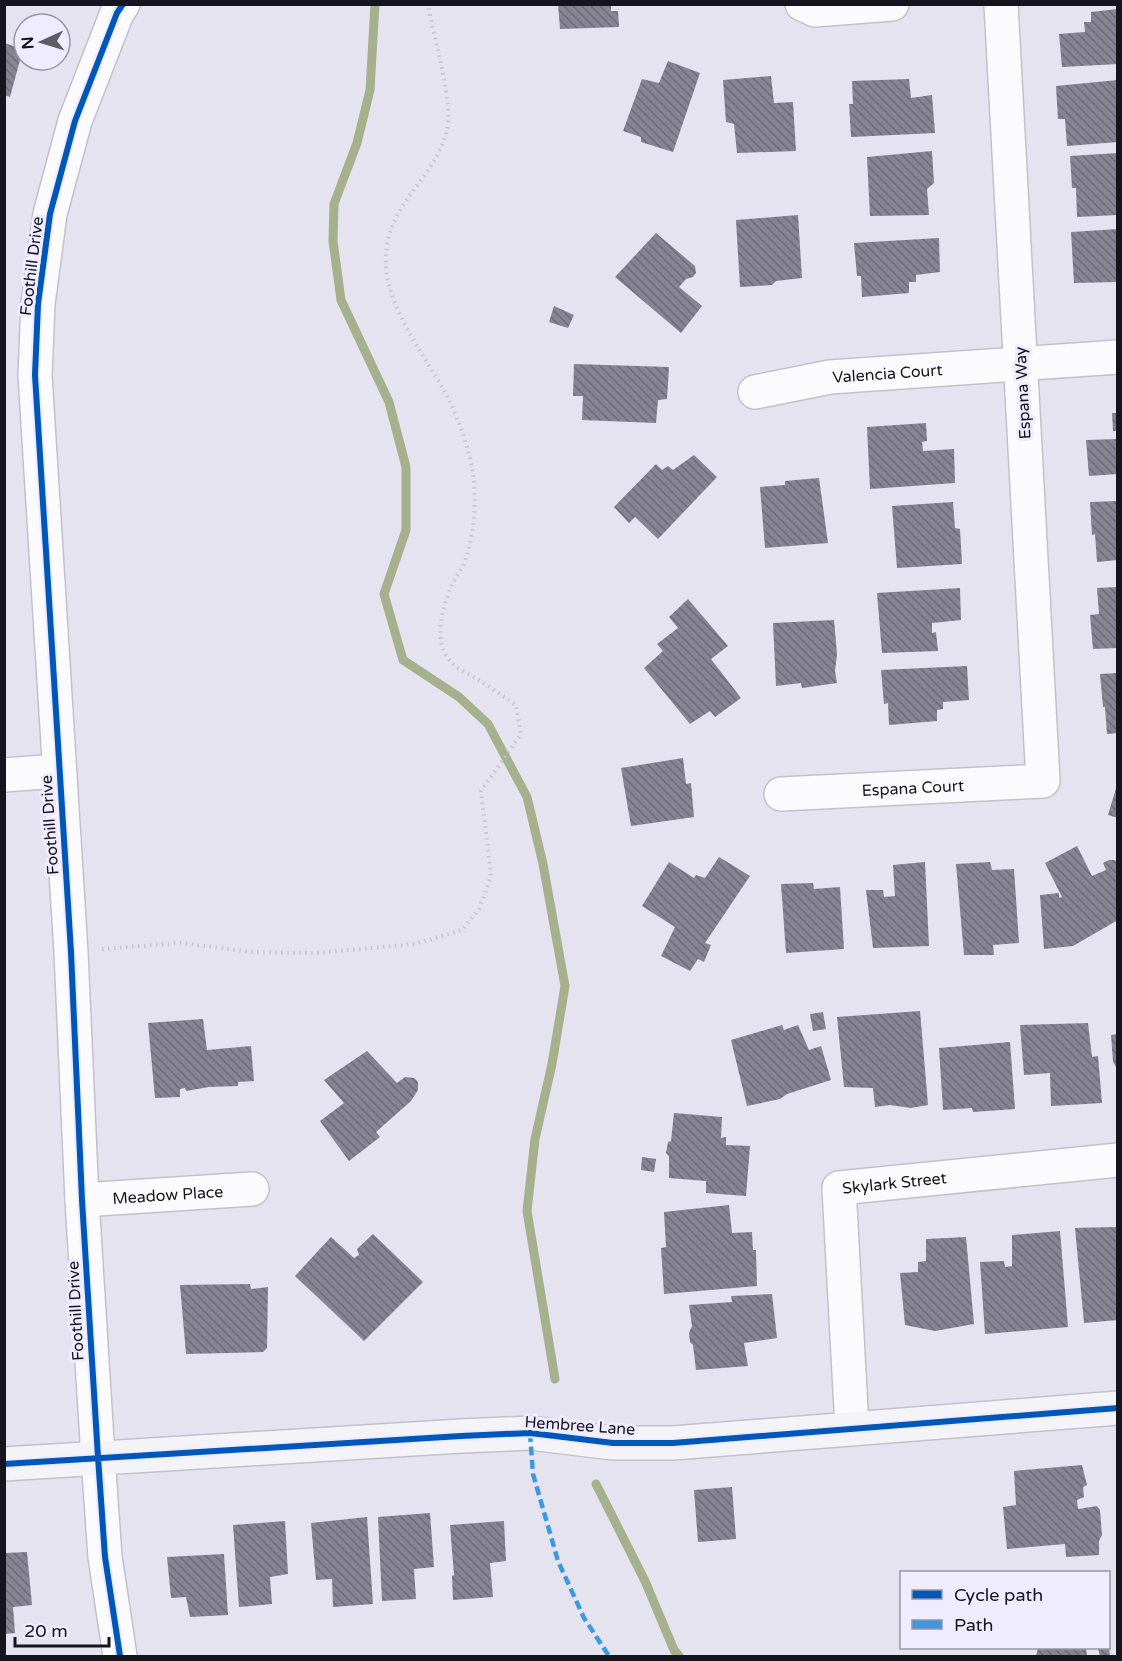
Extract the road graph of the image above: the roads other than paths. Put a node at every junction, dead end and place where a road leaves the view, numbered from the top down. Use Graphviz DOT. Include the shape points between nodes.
graph roads {
  1 [pos="802,4"];
  2 [pos="892,4"];
  3 [pos="1001,4"];
  4 [pos="113,7"];
  5 [pos="1118,357"];
  6 [pos="1021,363"];
  7 [pos="755,392"];
  8 [pos="58,771"];
  9 [pos="4,775"];
  10 [pos="1043,782"];
  11 [pos="781,794"];
  12 [pos="1118,1161"];
  13 [pos="252,1189"];
  14 [pos="82,1200"];
  15 [pos="1118,1408"];
  16 [pos="852,1428"];
  17 [pos="98,1457"];
  18 [pos="4,1464"];
  19 [pos="120,1656"];
  1 -- 2 [label="street" via="815,10"];
  3 -- 6 [label="street, Espana Way"];
  4 -- 8 [label="street, Foothill Drive" via="50,214 39,304 35,375"];
  5 -- 6 [label="street, Valencia Court"];
  6 -- 7 [label="street, Valencia Court" via="830,377"];
  6 -- 10 [label="street, Espana Way"];
  8 -- 9 [label="street"];
  8 -- 14 [label="street, Foothill Drive"];
  10 -- 11 [label="street, Espana Court"];
  12 -- 16 [label="street, Skylark Street" via="839,1188"];
  13 -- 14 [label="street, Meadow Place"];
  14 -- 17 [label="street, Foothill Drive"];
  15 -- 16 [label="street, Hembree Lane"];
  16 -- 17 [label="street, Hembree Lane" via="674,1443 614,1443 530,1433"];
  17 -- 18 [label="street, Hembree Lane"];
  17 -- 19 [label="street, Foothill Drive" via="105,1557"];
}
